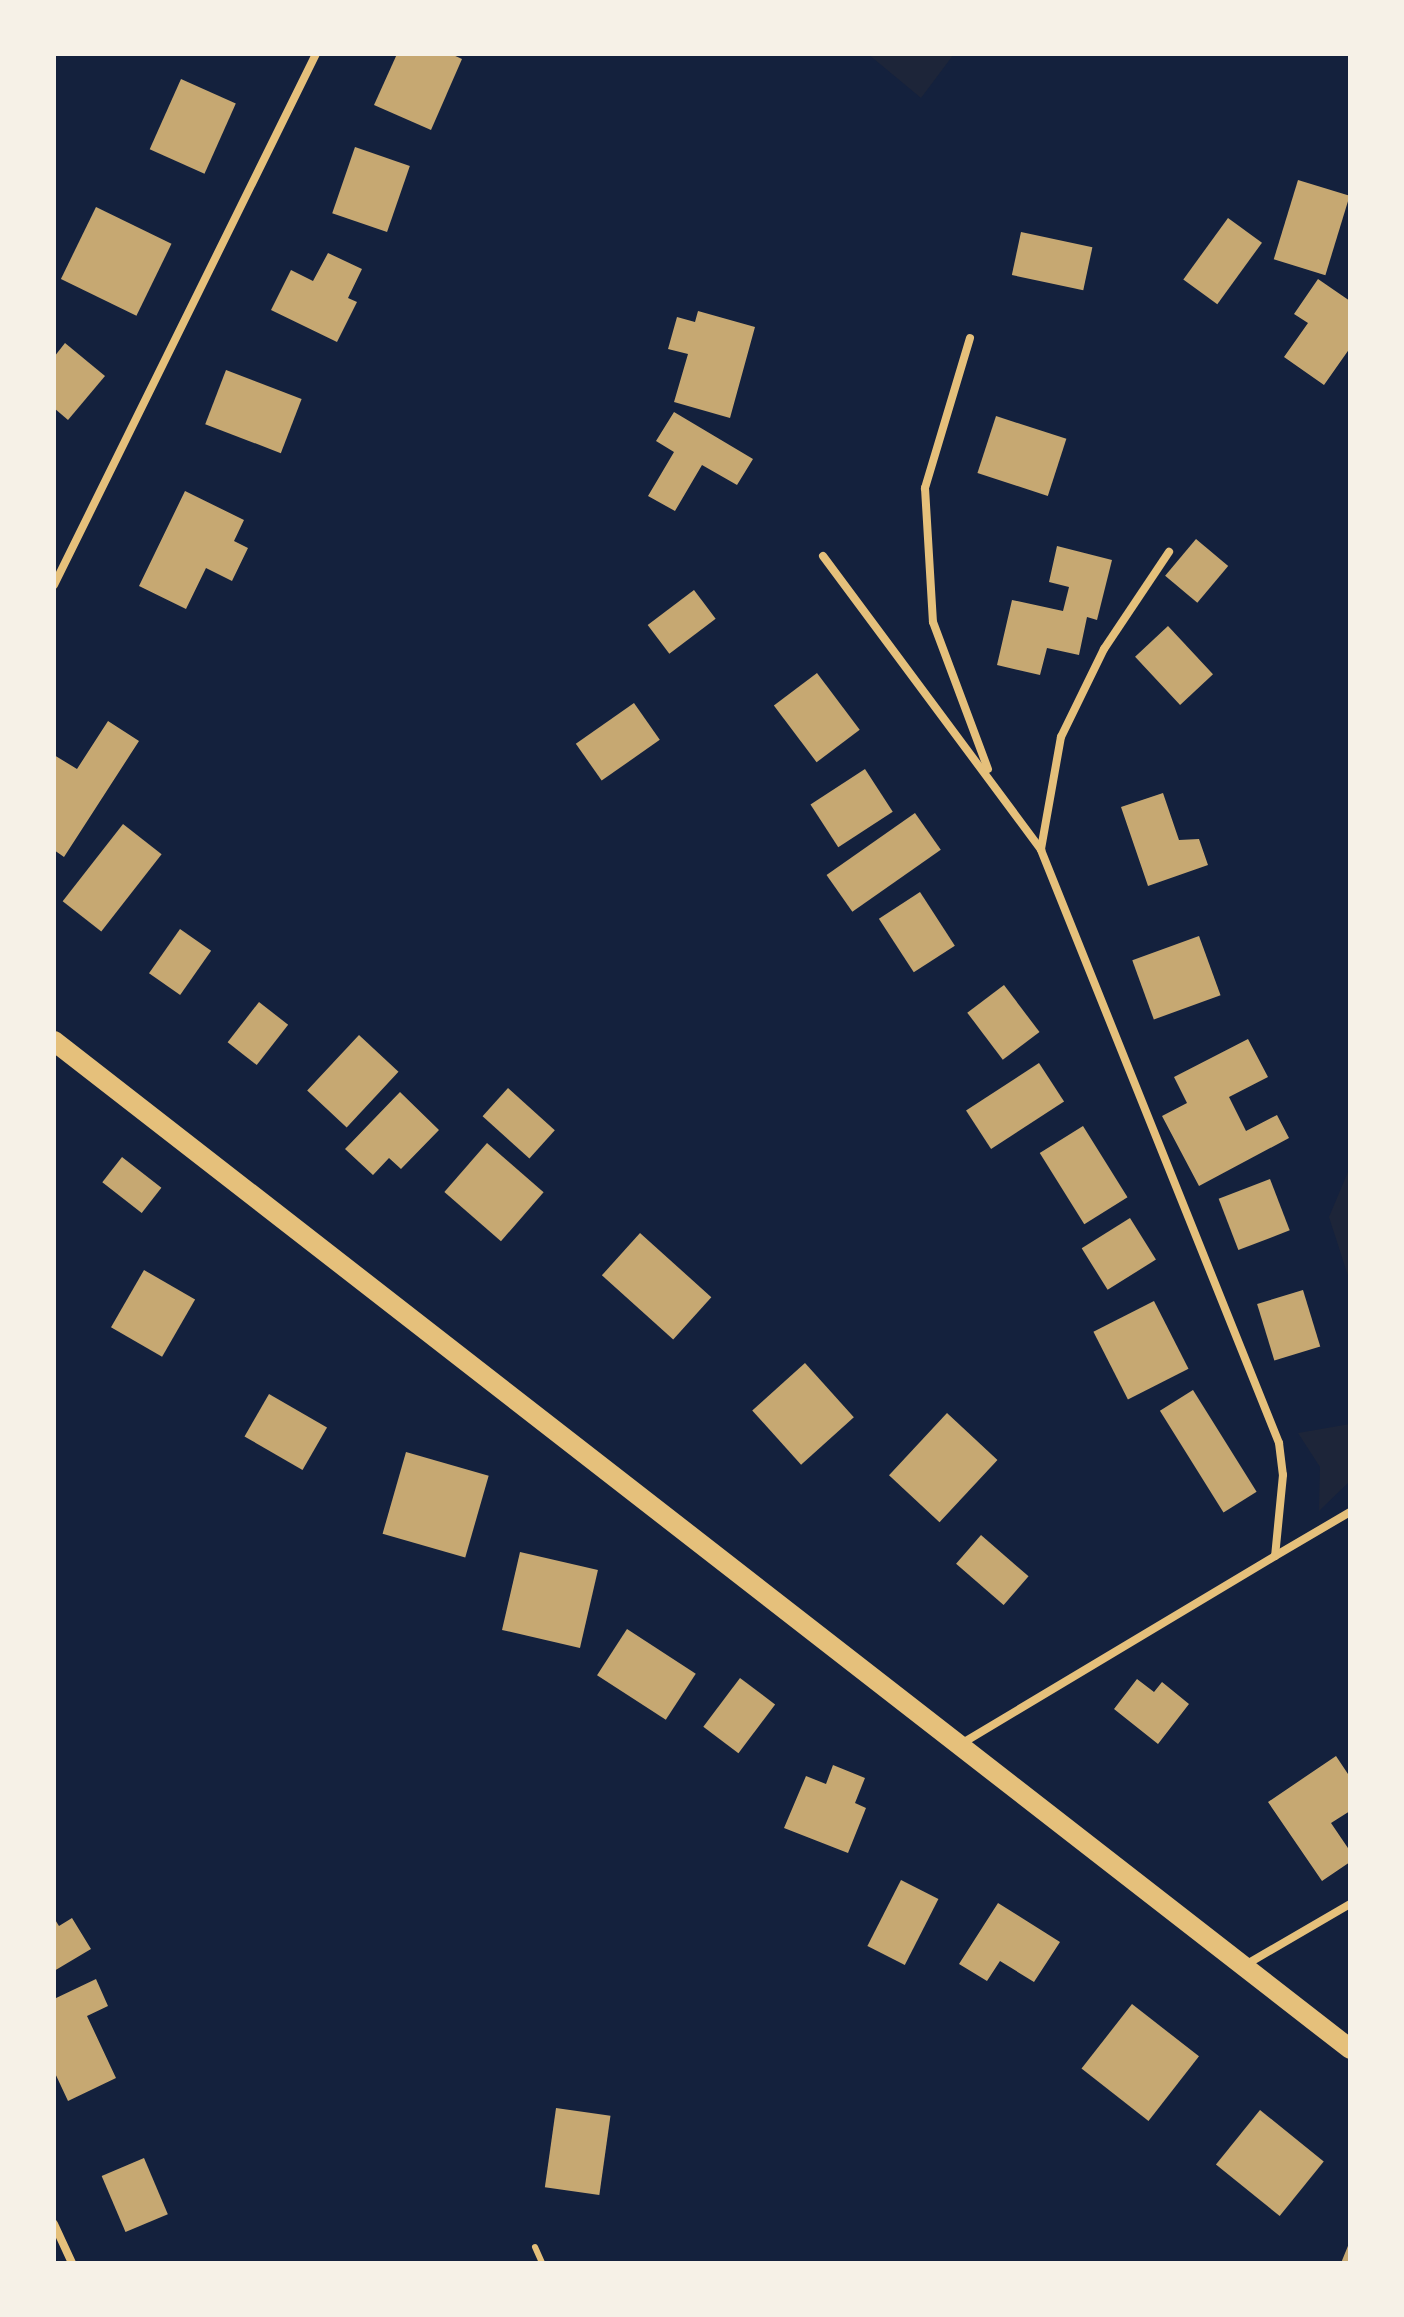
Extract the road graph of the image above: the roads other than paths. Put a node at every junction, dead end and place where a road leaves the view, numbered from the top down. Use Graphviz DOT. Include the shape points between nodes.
graph roads {
  1 [pos="316,54"];
  2 [pos="970,338"];
  3 [pos="1169,552"];
  4 [pos="823,556"];
  5 [pos="54,585"];
  6 [pos="992,777"];
  7 [pos="1041,850"];
  8 [pos="54,1041"];
  9 [pos="1350,1512"];
  10 [pos="1275,1556"];
  11 [pos="961,1744"];
  12 [pos="1350,1904"];
  13 [pos="1247,1964"];
  14 [pos="1350,2049"];
  15 [pos="54,2224"];
  16 [pos="535,2247"];
  17 [pos="72,2263"];
  18 [pos="542,2263"];
  1 -- 5 [label="street"];
  2 -- 6 [label="street" via="925,488 933,622"];
  3 -- 7 [label="street" via="1104,649 1061,737"];
  4 -- 6 [label="street"];
  6 -- 7 [label="street"];
  7 -- 10 [label="street" via="1279,1443 1283,1475"];
  8 -- 11 [label="main road"];
  9 -- 10 [label="street"];
  10 -- 11 [label="street"];
  11 -- 13 [label="main road"];
  12 -- 13 [label="street"];
  13 -- 14 [label="main road"];
  15 -- 17 [label="street"];
  16 -- 18 [label="lane"];
}
